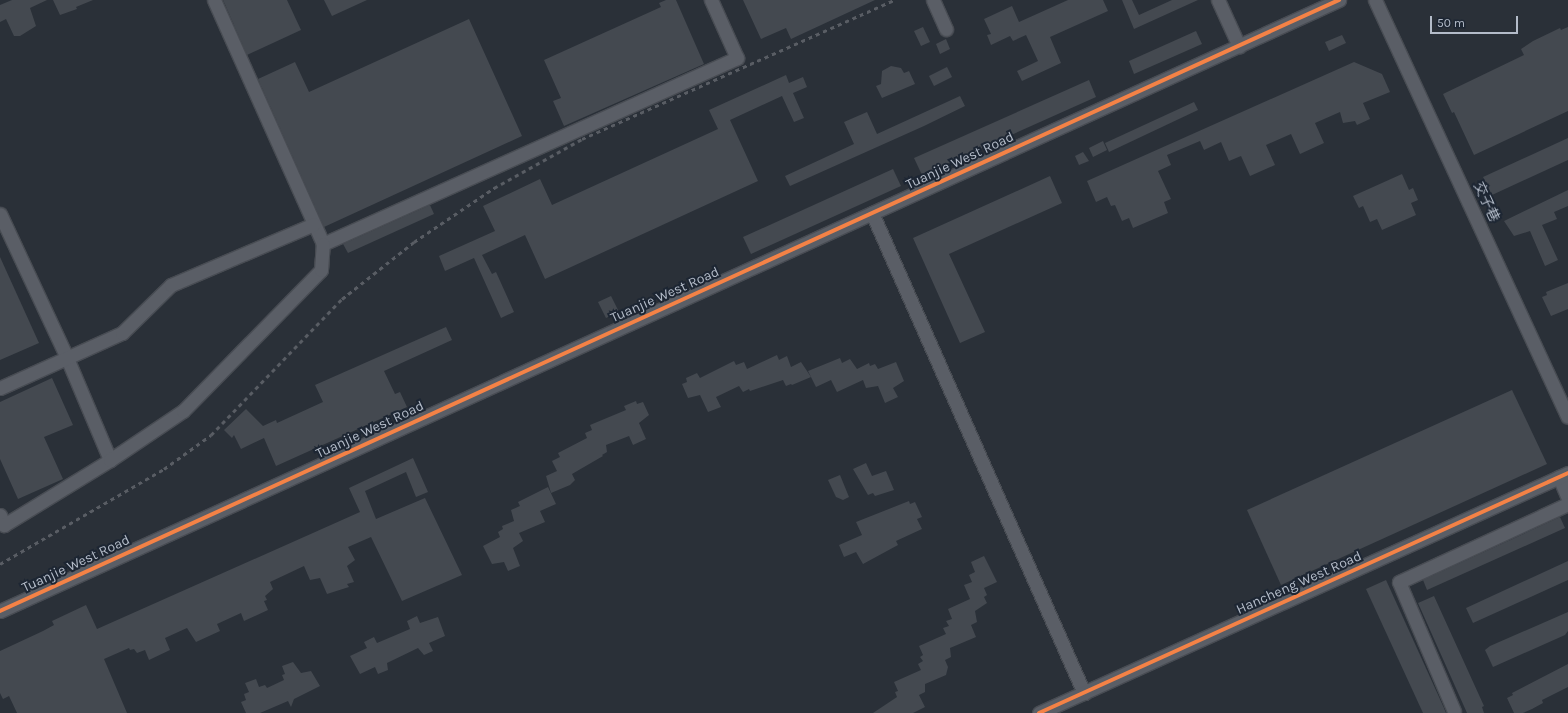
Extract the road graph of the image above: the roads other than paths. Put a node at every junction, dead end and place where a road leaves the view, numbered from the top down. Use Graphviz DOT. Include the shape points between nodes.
graph roads {
  1 [pos="214,0"];
  2 [pos="711,0"];
  3 [pos="933,0"];
  4 [pos="1218,0"];
  5 [pos="1340,0"];
  6 [pos="1375,0"];
  7 [pos="946,30"];
  8 [pos="1239,46"];
  9 [pos="872,213"];
  10 [pos="0,214"];
  11 [pos="314,224"];
  12 [pos="323,244"];
  13 [pos="67,358"];
  14 [pos="0,388"];
  15 [pos="1568,417"];
  16 [pos="110,460"];
  17 [pos="1563,475"];
  18 [pos="1568,498"];
  19 [pos="1568,504"];
  20 [pos="1,522"];
  21 [pos="0,611"];
  22 [pos="1084,693"];
  23 [pos="1454,710"];
  24 [pos="1039,713"];
  1 -- 11 [label="street"];
  2 -- 12 [label="street" via="737,58"];
  3 -- 7 [label="street"];
  4 -- 8 [label="street"];
  5 -- 8 [label="street, Tuanjie West Road"];
  6 -- 15 [label="street, 交子巷"];
  8 -- 9 [label="street, Tuanjie West Road"];
  9 -- 21 [label="street, Tuanjie West Road"];
  9 -- 22 [label="street"];
  10 -- 13 [label="street"];
  11 -- 12 [label="street"];
  11 -- 13 [label="street" via="171,285 122,333"];
  12 -- 16 [label="street" via="321,270 183,411"];
  13 -- 14 [label="street"];
  13 -- 16 [label="street"];
  16 -- 20 [label="street"];
  17 -- 18 [label="street"];
  17 -- 22 [label="street, Hancheng West Road"];
  19 -- 23 [label="street" via="1399,582"];
  22 -- 24 [label="street, Hancheng West Road"];
}
